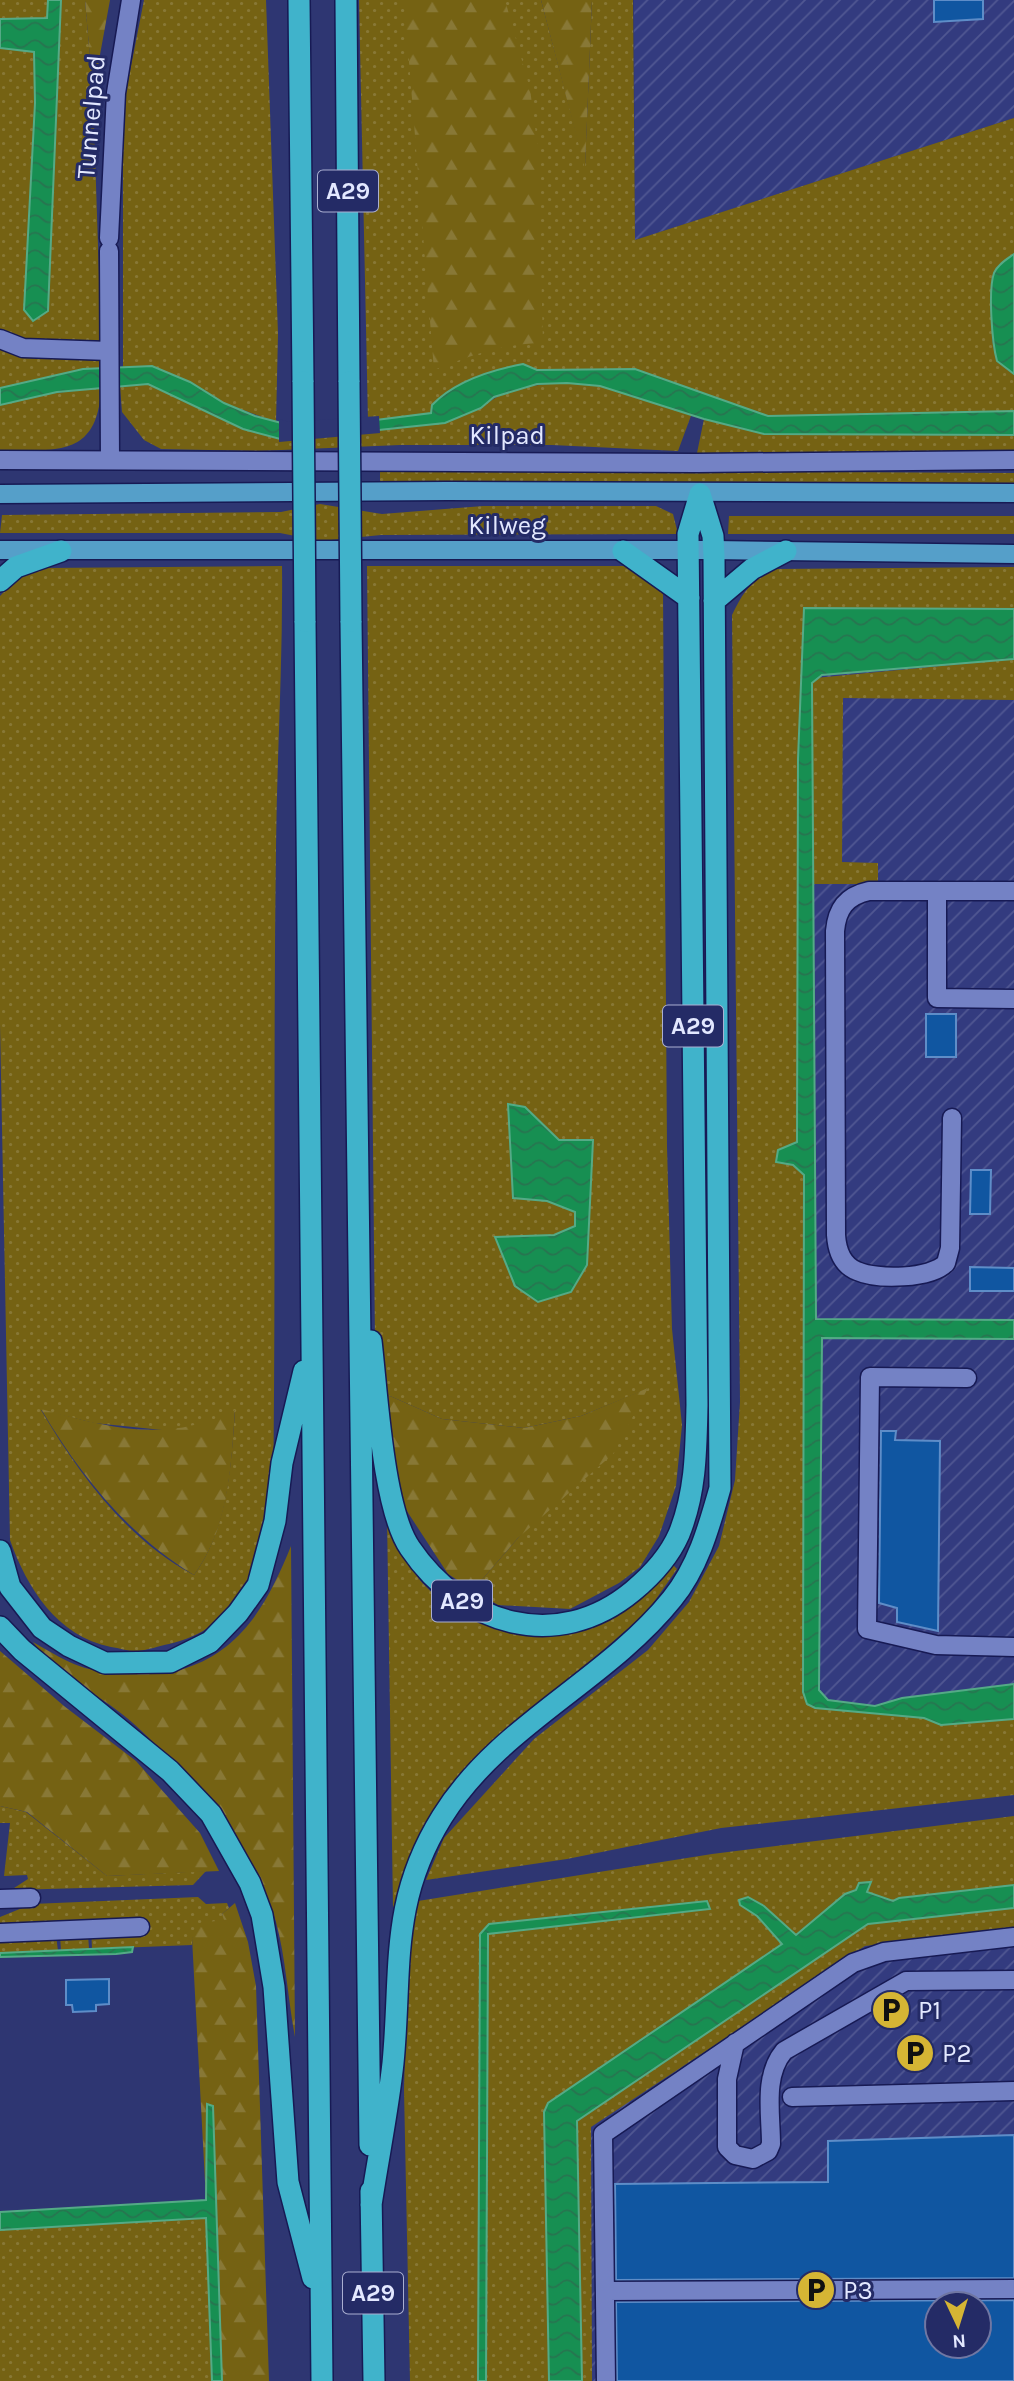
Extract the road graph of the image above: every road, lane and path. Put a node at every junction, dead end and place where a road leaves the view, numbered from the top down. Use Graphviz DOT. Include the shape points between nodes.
graph roads {
  1 [pos="131,0"];
  2 [pos="299,0"];
  3 [pos="346,0"];
  4 [pos="2,341"];
  5 [pos="110,357"];
  6 [pos="0,460"];
  7 [pos="110,460"];
  8 [pos="1014,460"];
  9 [pos="0,494"];
  10 [pos="700,494"];
  11 [pos="1014,494"];
  12 [pos="0,550"];
  13 [pos="714,550"];
  14 [pos="61,551"];
  15 [pos="623,551"];
  16 [pos="688,551"];
  17 [pos="786,551"];
  18 [pos="1014,554"];
  19 [pos="0,580"];
  20 [pos="689,598"];
  21 [pos="714,601"];
  22 [pos="937,891"];
  23 [pos="1014,891"];
  24 [pos="1014,999"];
  25 [pos="952,1118"];
  26 [pos="358,1239"];
  27 [pos="312,1338"];
  28 [pos="967,1378"];
  29 [pos="0,1551"];
  30 [pos="0,1627"];
  31 [pos="1014,1647"];
  32 [pos="31,1898"];
  33 [pos="0,1899"];
  34 [pos="140,1927"];
  35 [pos="0,1933"];
  36 [pos="1014,1937"];
  37 [pos="1014,1980"];
  38 [pos="735,2043"];
  39 [pos="1014,2091"];
  40 [pos="792,2096"];
  41 [pos="371,2205"];
  42 [pos="1014,2289"];
  43 [pos="605,2291"];
  44 [pos="321,2310"];
  45 [pos="322,2381"];
  46 [pos="374,2381"];
  47 [pos="606,2381"];
  1 -- 5 [label="street, Tunnelpad" via="116,93 109,244"];
  2 -- 27 [label="highway, A29, bridge"];
  3 -- 26 [label="highway, A29, bridge"];
  4 -- 5 [label="street" via="23,348"];
  5 -- 7 [label="street, Tunnelpad"];
  6 -- 7 [label="street, Kilpad"];
  7 -- 8 [label="street, Kilpad"];
  9 -- 10 [label="main road, Kilweg"];
  10 -- 11 [label="main road, Kilweg"];
  10 -- 13 [label="highway, A29"];
  10 -- 16 [label="highway, A29" via="688,534"];
  12 -- 14 [label="main road, Kilweg"];
  13 -- 16 [label="main road, Kilweg"];
  13 -- 17 [label="main road, Kilweg"];
  13 -- 21 [label="highway, A29"];
  14 -- 15 [label="main road, Kilweg"];
  14 -- 19 [label="highway" via="16,566"];
  15 -- 16 [label="main road, Kilweg"];
  15 -- 20 [label="highway"];
  16 -- 20 [label="highway, A29"];
  17 -- 18 [label="main road, Kilweg"];
  17 -- 21 [label="highway" via="752,569"];
  20 -- 26 [label="highway, A29" via="695,1482 678,1536 666,1556 653,1575 612,1608 565,1624 518,1625 483,1613 441,1588 408,1546 390,1489"];
  21 -- 41 [label="highway, A29" via="720,1488 702,1547 674,1598 633,1642 510,1739 470,1778 442,1817 417,1865 401,1924 393,2062"];
  22 -- 23 [label="street"];
  22 -- 24 [label="street" via="937,998"];
  22 -- 25 [label="street" via="858,893 843,905 836,922 836,1236 843,1259 856,1271 918,1275 946,1263"];
  26 -- 41 [label="highway, A29"];
  27 -- 29 [label="highway, A29" via="258,1585 239,1613 210,1642 170,1662 106,1663 42,1628 10,1587"];
  27 -- 44 [label="highway, A29"];
  28 -- 31 [label="street" via="870,1377 867,1629 936,1645"];
  30 -- 44 [label="highway, A29" via="170,1771 211,1814 237,1859 262,1916 274,1987 288,2182"];
  32 -- 33 [label="street"];
  34 -- 35 [label="street"];
  36 -- 38 [label="street" via="869,1956"];
  37 -- 38 [label="street" via="906,1981 784,2051 771,2080 771,2144 753,2159 735,2155 727,2147 727,2079"];
  38 -- 43 [label="street" via="603,2134"];
  39 -- 40 [label="street"];
  41 -- 46 [label="highway, A29"];
  42 -- 43 [label="street"];
  43 -- 47 [label="street"];
  44 -- 45 [label="highway, A29"];
}
